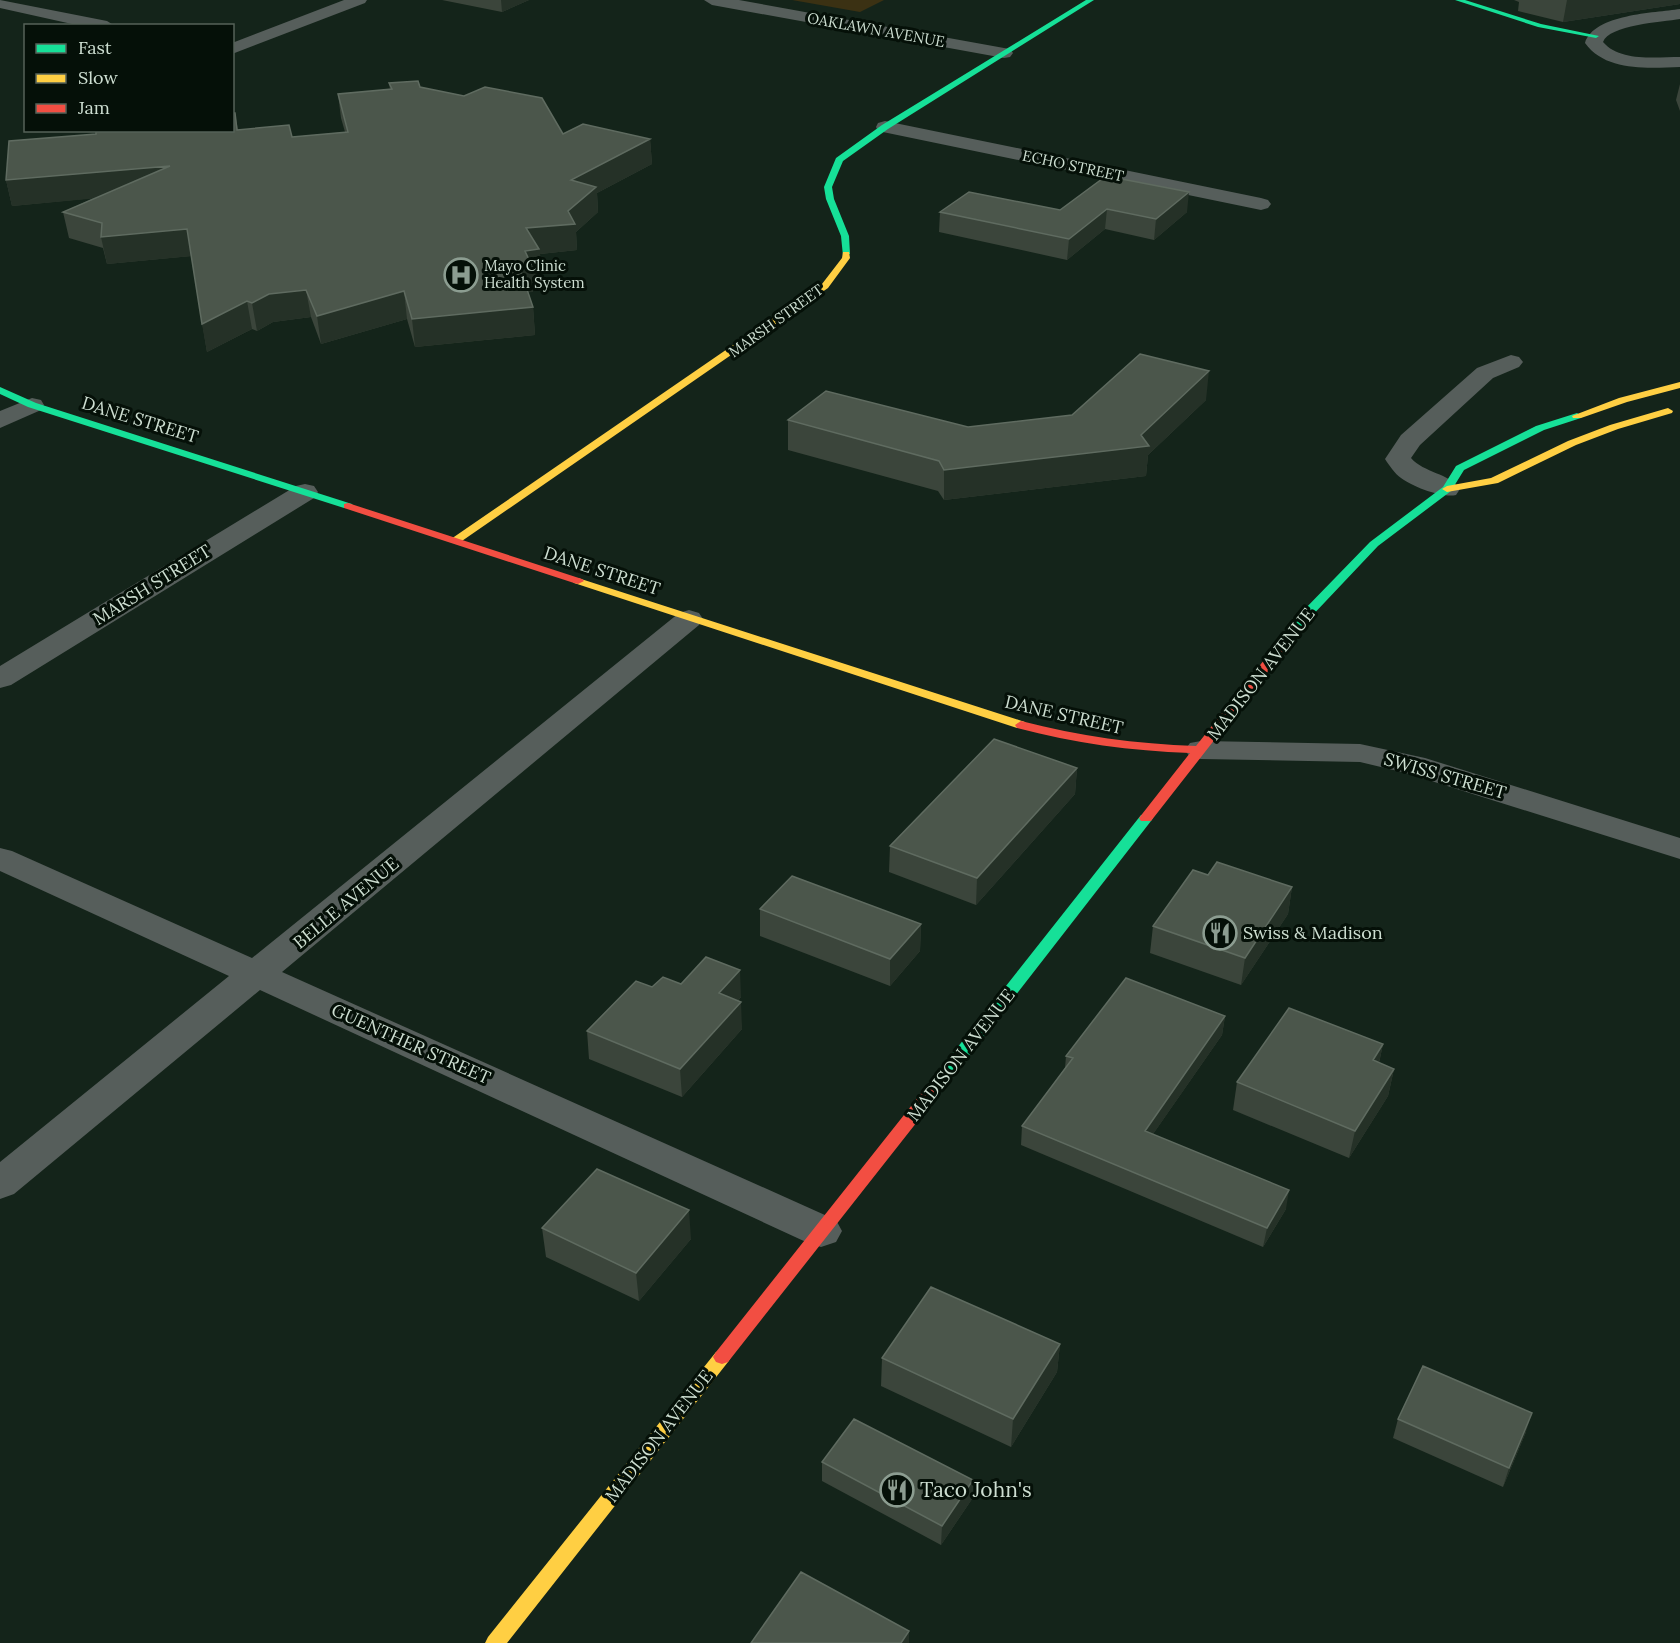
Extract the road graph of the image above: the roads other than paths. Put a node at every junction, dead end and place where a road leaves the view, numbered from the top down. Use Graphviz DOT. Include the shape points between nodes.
graph roads {
  1 [pos="359,0"];
  2 [pos="712,0"];
  3 [pos="1091,0"];
  4 [pos="1458,0"];
  5 [pos="0,3"];
  6 [pos="1680,14"];
  7 [pos="98,24"];
  8 [pos="1596,36"];
  9 [pos="1628,39"];
  10 [pos="234,48"];
  11 [pos="1004,53"];
  12 [pos="1680,62"];
  13 [pos="885,127"];
  14 [pos="1261,204"];
  15 [pos="1511,363"];
  16 [pos="1680,385"];
  17 [pos="0,390"];
  18 [pos="32,405"];
  19 [pos="1680,407"];
  20 [pos="0,421"];
  21 [pos="1447,489"];
  22 [pos="304,492"];
  23 [pos="455,541"];
  24 [pos="689,619"];
  25 [pos="0,679"];
  26 [pos="1201,750"];
  27 [pos="1680,849"];
  28 [pos="0,858"];
  29 [pos="258,975"];
  30 [pos="0,1184"];
  31 [pos="821,1231"];
  32 [pos="495,1643"];
  1 -- 10 [label="street"];
  2 -- 11 [label="street, OAKLAWN AVENUE"];
  3 -- 11 [label="street, MARSH STREET"];
  4 -- 8 [label="street" via="1540,26"];
  5 -- 7 [label="street"];
  6 -- 8 [label="street" via="1610,26"];
  8 -- 9 [label="street"];
  8 -- 12 [label="street" via="1598,50 1609,56"];
  11 -- 13 [label="street, MARSH STREET"];
  13 -- 14 [label="street, ECHO STREET"];
  13 -- 23 [label="street, MARSH STREET" via="839,160 832,174 830,199 845,236 846,258 825,286"];
  15 -- 21 [label="street" via="1485,374 1410,440 1398,459 1410,473"];
  16 -- 21 [label="street, MADISON AVENUE" via="1584,412 1512,441 1460,468"];
  17 -- 18 [label="street, DANE STREET"];
  18 -- 20 [label="street"];
  18 -- 22 [label="street, DANE STREET"];
  19 -- 21 [label="street, MADISON AVENUE" via="1572,443 1494,481"];
  21 -- 26 [label="street, MADISON AVENUE" via="1374,544 1340,577 1304,617"];
  22 -- 23 [label="street, DANE STREET"];
  22 -- 25 [label="street, MARSH STREET"];
  23 -- 24 [label="street, DANE STREET"];
  24 -- 26 [label="street, DANE STREET" via="1060,736 1133,748"];
  24 -- 29 [label="street, BELLE AVENUE"];
  26 -- 27 [label="street, SWISS STREET" via="1360,753 1414,765"];
  26 -- 31 [label="street, MADISON AVENUE"];
  28 -- 29 [label="street, GUENTHER STREET"];
  29 -- 30 [label="street, BELLE AVENUE"];
  29 -- 31 [label="street, GUENTHER STREET"];
  31 -- 32 [label="street, MADISON AVENUE"];
}
